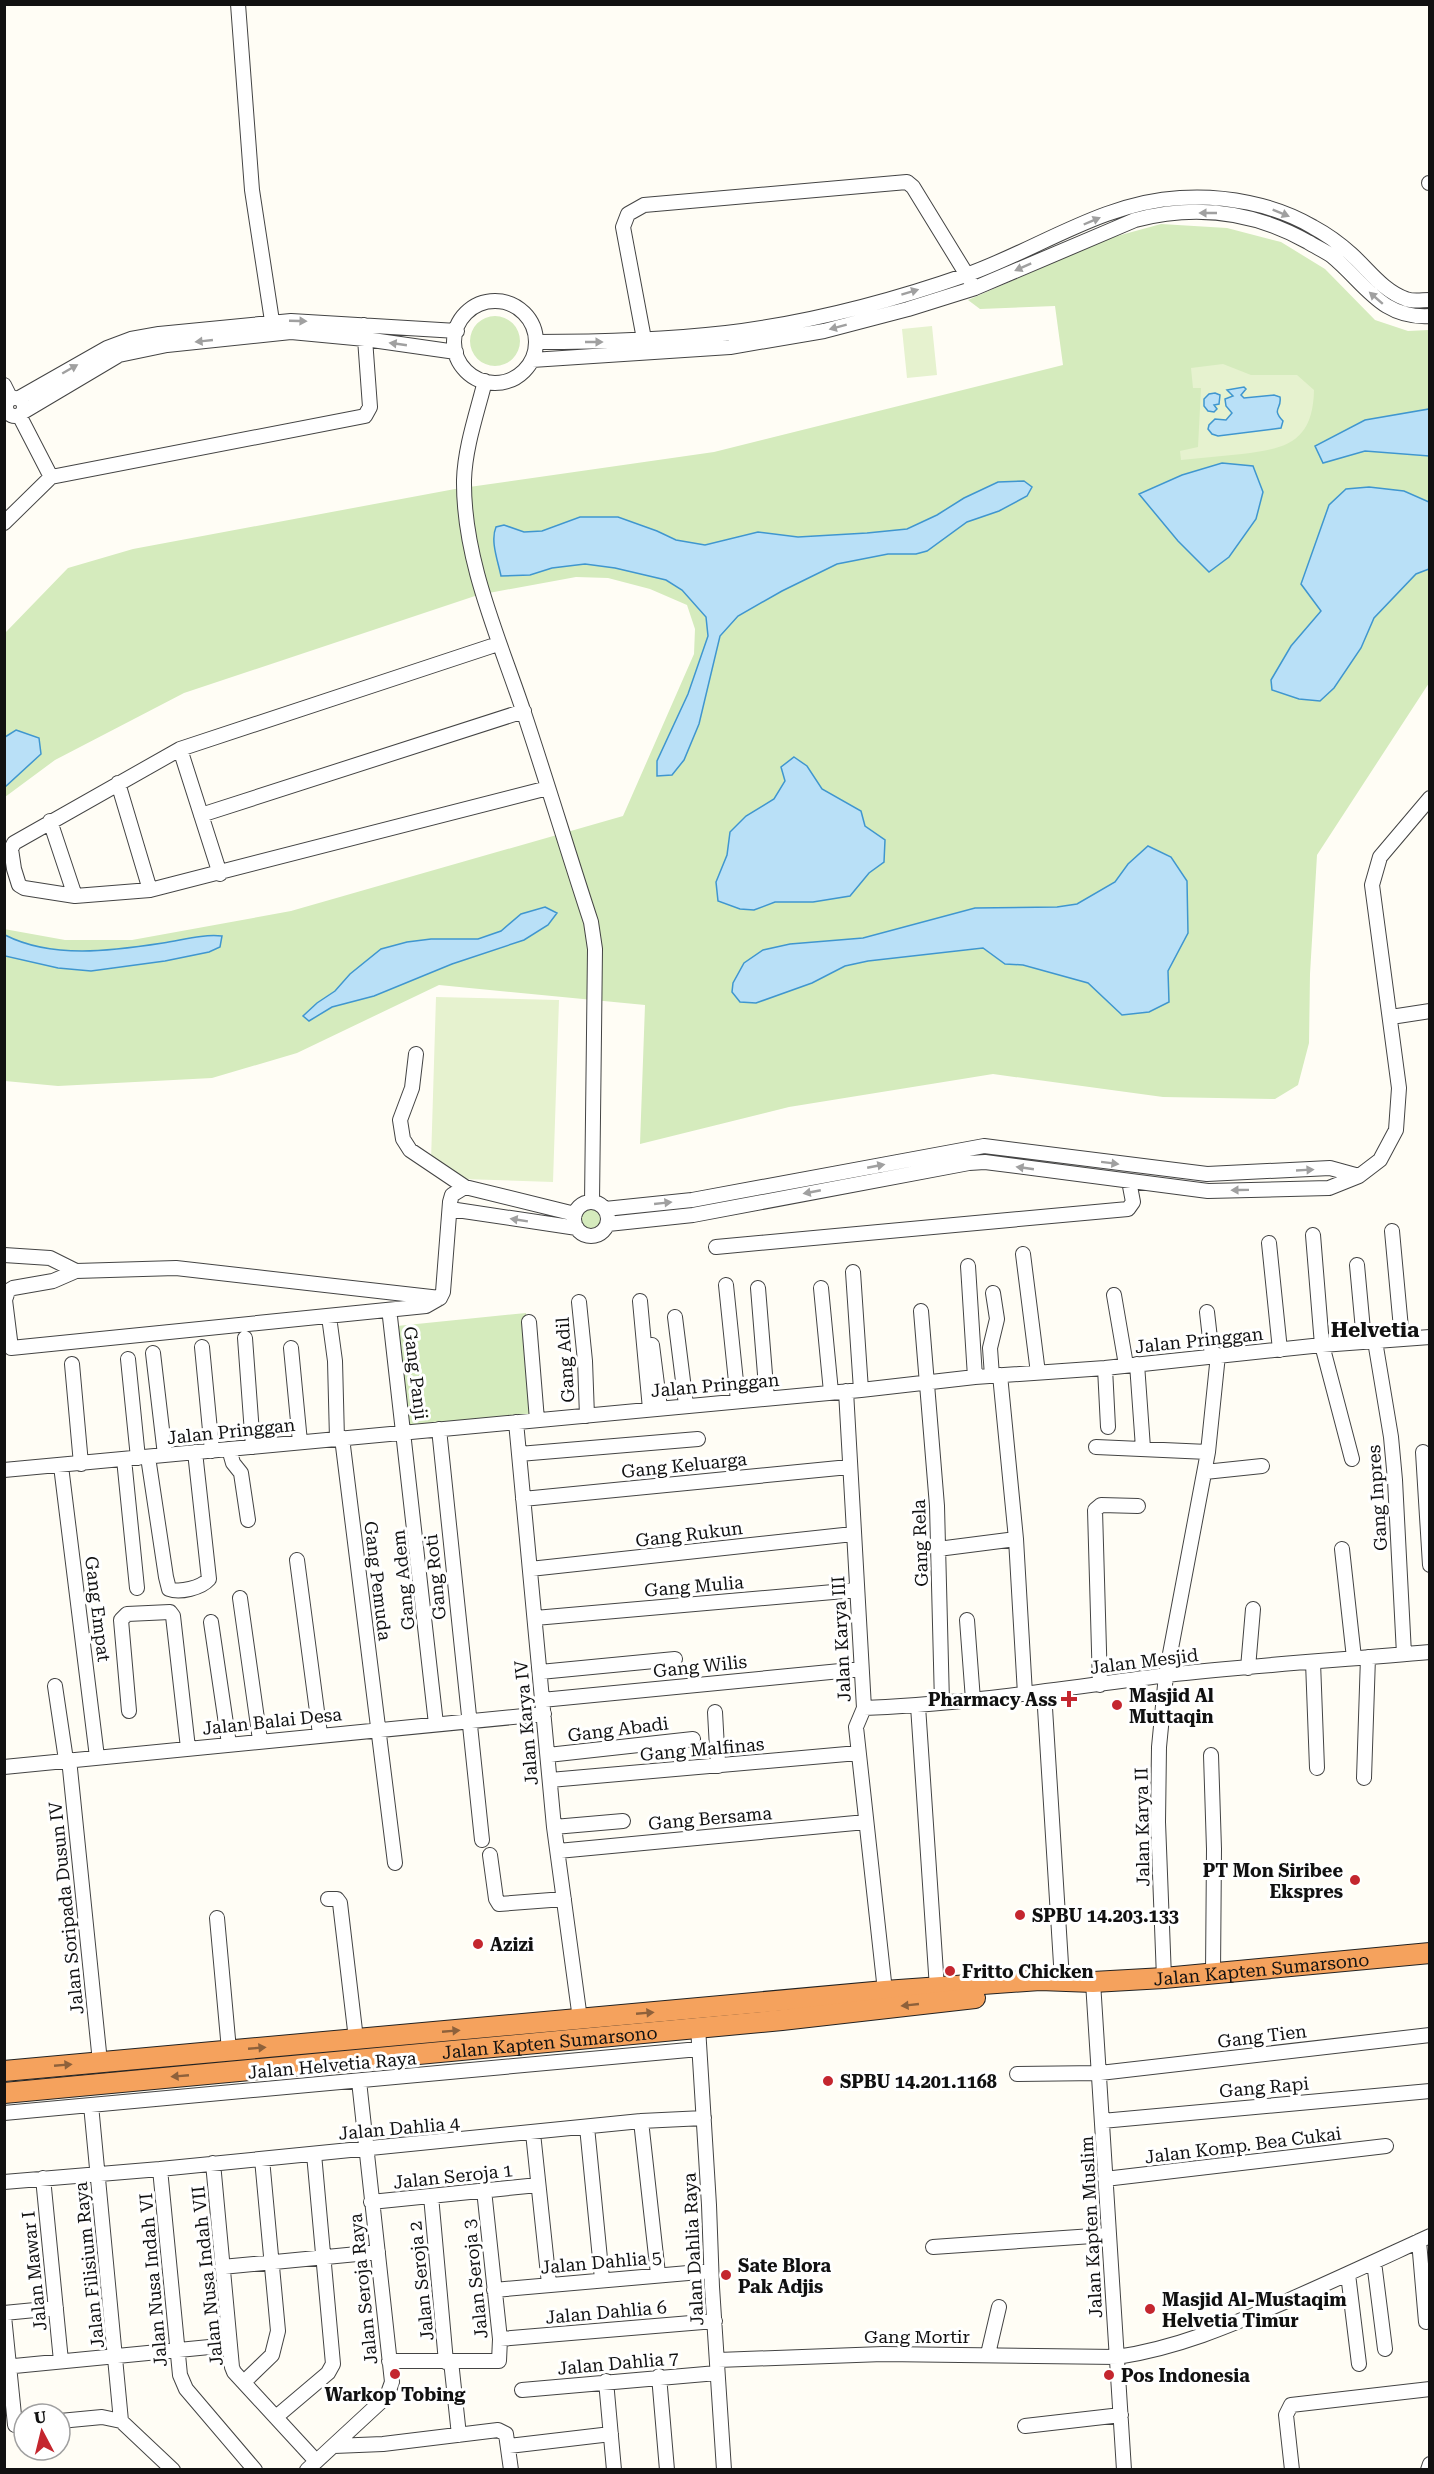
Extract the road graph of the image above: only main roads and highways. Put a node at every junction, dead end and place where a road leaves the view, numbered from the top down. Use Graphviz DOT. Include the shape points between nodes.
graph roads {
  1 [pos="1430,1953"];
  2 [pos="1093,1982"];
  3 [pos="4,2071"];
  4 [pos="4,2093"];
  1 -- 2 [label="highway, Jalan Kapten Sumarsono"];
  3 -- 2 [label="highway, Jalan Kapten Sumarsono, one-way" via="100,2057 229,2050 885,1991 1062,1980"];
  2 -- 4 [label="highway, Jalan Kapten Sumarsono, one-way" via="1081,1989 782,2020"];
}
